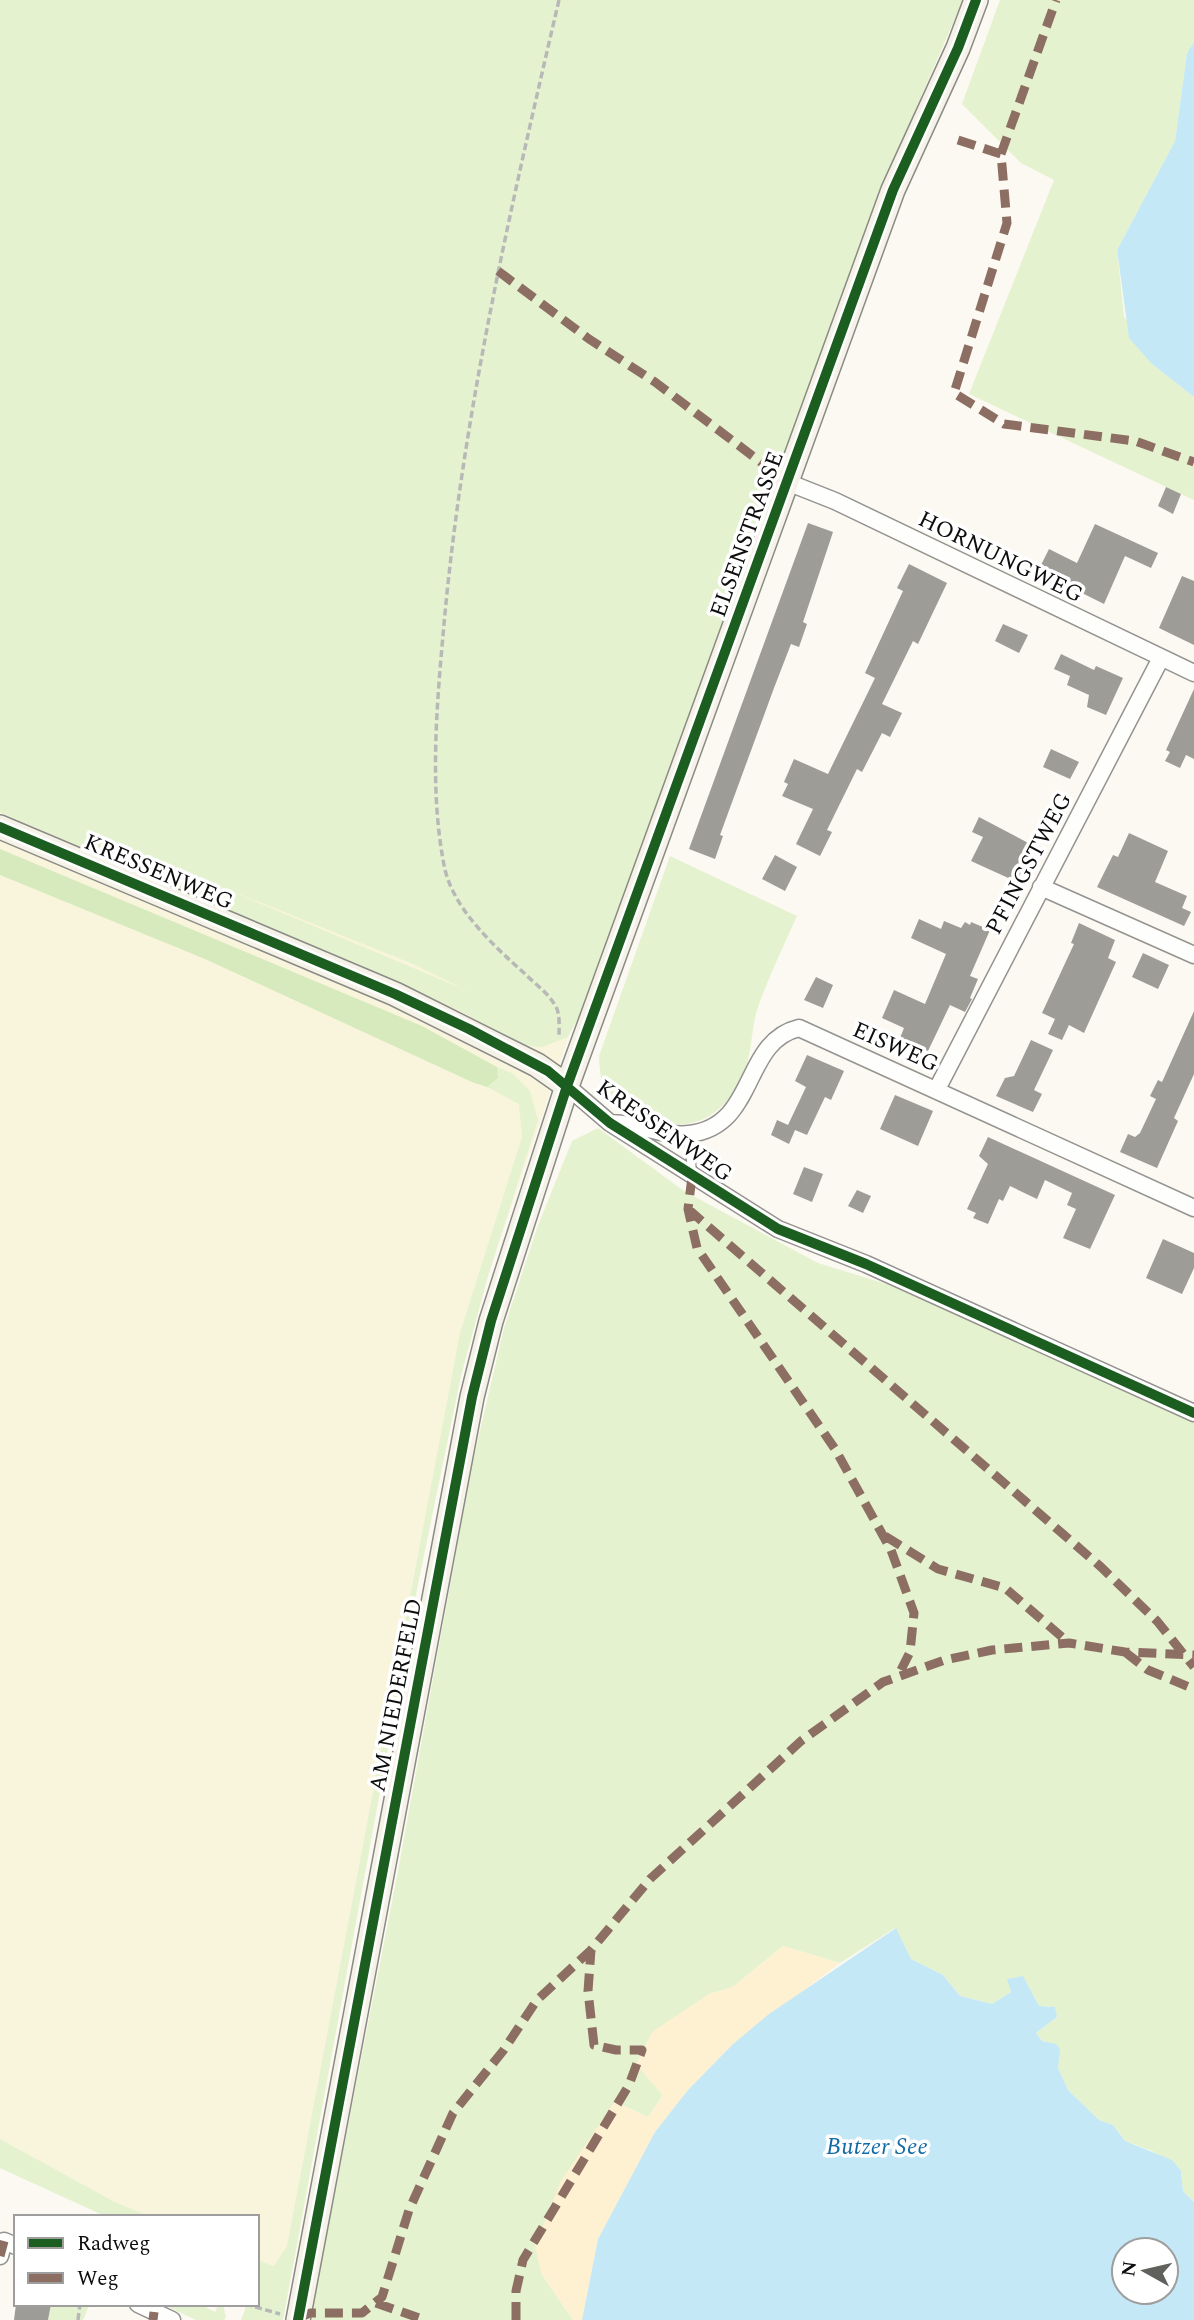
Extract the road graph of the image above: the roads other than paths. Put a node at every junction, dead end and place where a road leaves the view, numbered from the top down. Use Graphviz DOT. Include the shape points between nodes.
graph roads {
  1 [pos="976,0"];
  2 [pos="787,482"];
  3 [pos="1161,658"];
  4 [pos="1194,673"];
  5 [pos="0,827"];
  6 [pos="1041,887"];
  7 [pos="1194,954"];
  8 [pos="567,1086"];
  9 [pos="937,1089"];
  10 [pos="610,1123"];
  11 [pos="689,1134"];
  12 [pos="692,1177"];
  13 [pos="1194,1208"];
  14 [pos="1194,1413"];
  15 [pos="154,2316"];
  16 [pos="298,2319"];
  17 [pos="172,2320"];
  1 -- 2 [label="street, ELSENSTRASSE" via="893,190"];
  2 -- 3 [label="street, HORNUNGWEG"];
  2 -- 8 [label="street, ELSENSTRASSE"];
  3 -- 4 [label="street, HORNUNGWEG"];
  3 -- 6 [label="street, PFINGSTWEG"];
  5 -- 8 [label="street, KRESSENWEG" via="408,1000 537,1065"];
  6 -- 7 [label="street"];
  6 -- 9 [label="street, PFINGSTWEG"];
  8 -- 10 [label="street, KRESSENWEG"];
  8 -- 16 [label="street, AM NIEDERFELD" via="491,1321 472,1396"];
  9 -- 11 [label="street, EISWEG" via="799,1028 783,1032 769,1043 740,1102 723,1119"];
  9 -- 13 [label="street, EISWEG"];
  10 -- 11 [label="street"];
  10 -- 12 [label="street, KRESSENWEG"];
  11 -- 12 [label="lane"];
  12 -- 14 [label="street, KRESSENWEG" via="778,1229 866,1264"];
  15 -- 17 [label="street"];
}
